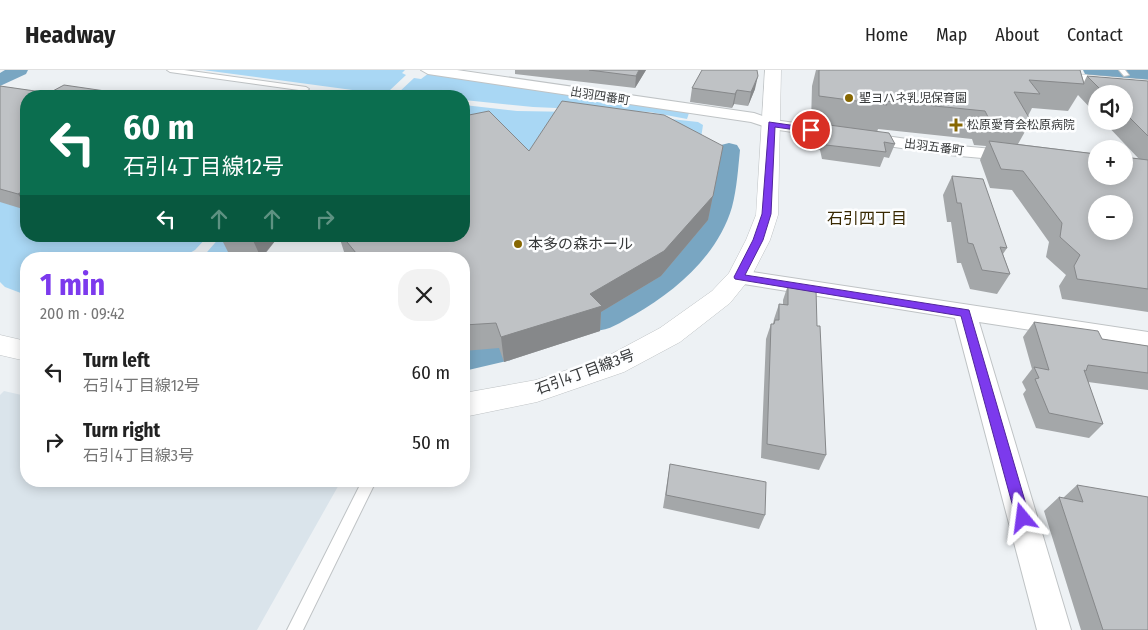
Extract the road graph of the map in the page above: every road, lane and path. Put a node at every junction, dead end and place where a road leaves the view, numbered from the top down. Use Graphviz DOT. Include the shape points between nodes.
graph roads {
  1 [pos="170,70"];
  2 [pos="428,70"];
  3 [pos="774,70"];
  4 [pos="970,70"];
  5 [pos="1148,85"];
  6 [pos="306,88"];
  7 [pos="772,124"];
  8 [pos="1028,157"];
  9 [pos="739,277"];
  10 [pos="965,313"];
  11 [pos="1148,340"];
  12 [pos="0,345"];
  13 [pos="20,349"];
  14 [pos="470,404"];
  15 [pos="366,487"];
  16 [pos="296,630"];
  17 [pos="1054,630"];
  1 -- 6 [label="lane"];
  2 -- 7 [label="street, 出羽四番町" via="754,118"];
  3 -- 7 [label="street, 石引4丁目線3号"];
  4 -- 5 [label="street"];
  7 -- 8 [label="street, 出羽五番町" via="949,150"];
  7 -- 9 [label="street, 石引4丁目線3号" via="767,214"];
  9 -- 10 [label="street"];
  9 -- 14 [label="street, 石引4丁目線3号" via="694,319 614,365 537,391"];
  10 -- 11 [label="street"];
  10 -- 17 [label="street"];
  12 -- 13 [label="street"];
  15 -- 16 [label="lane"];
}
